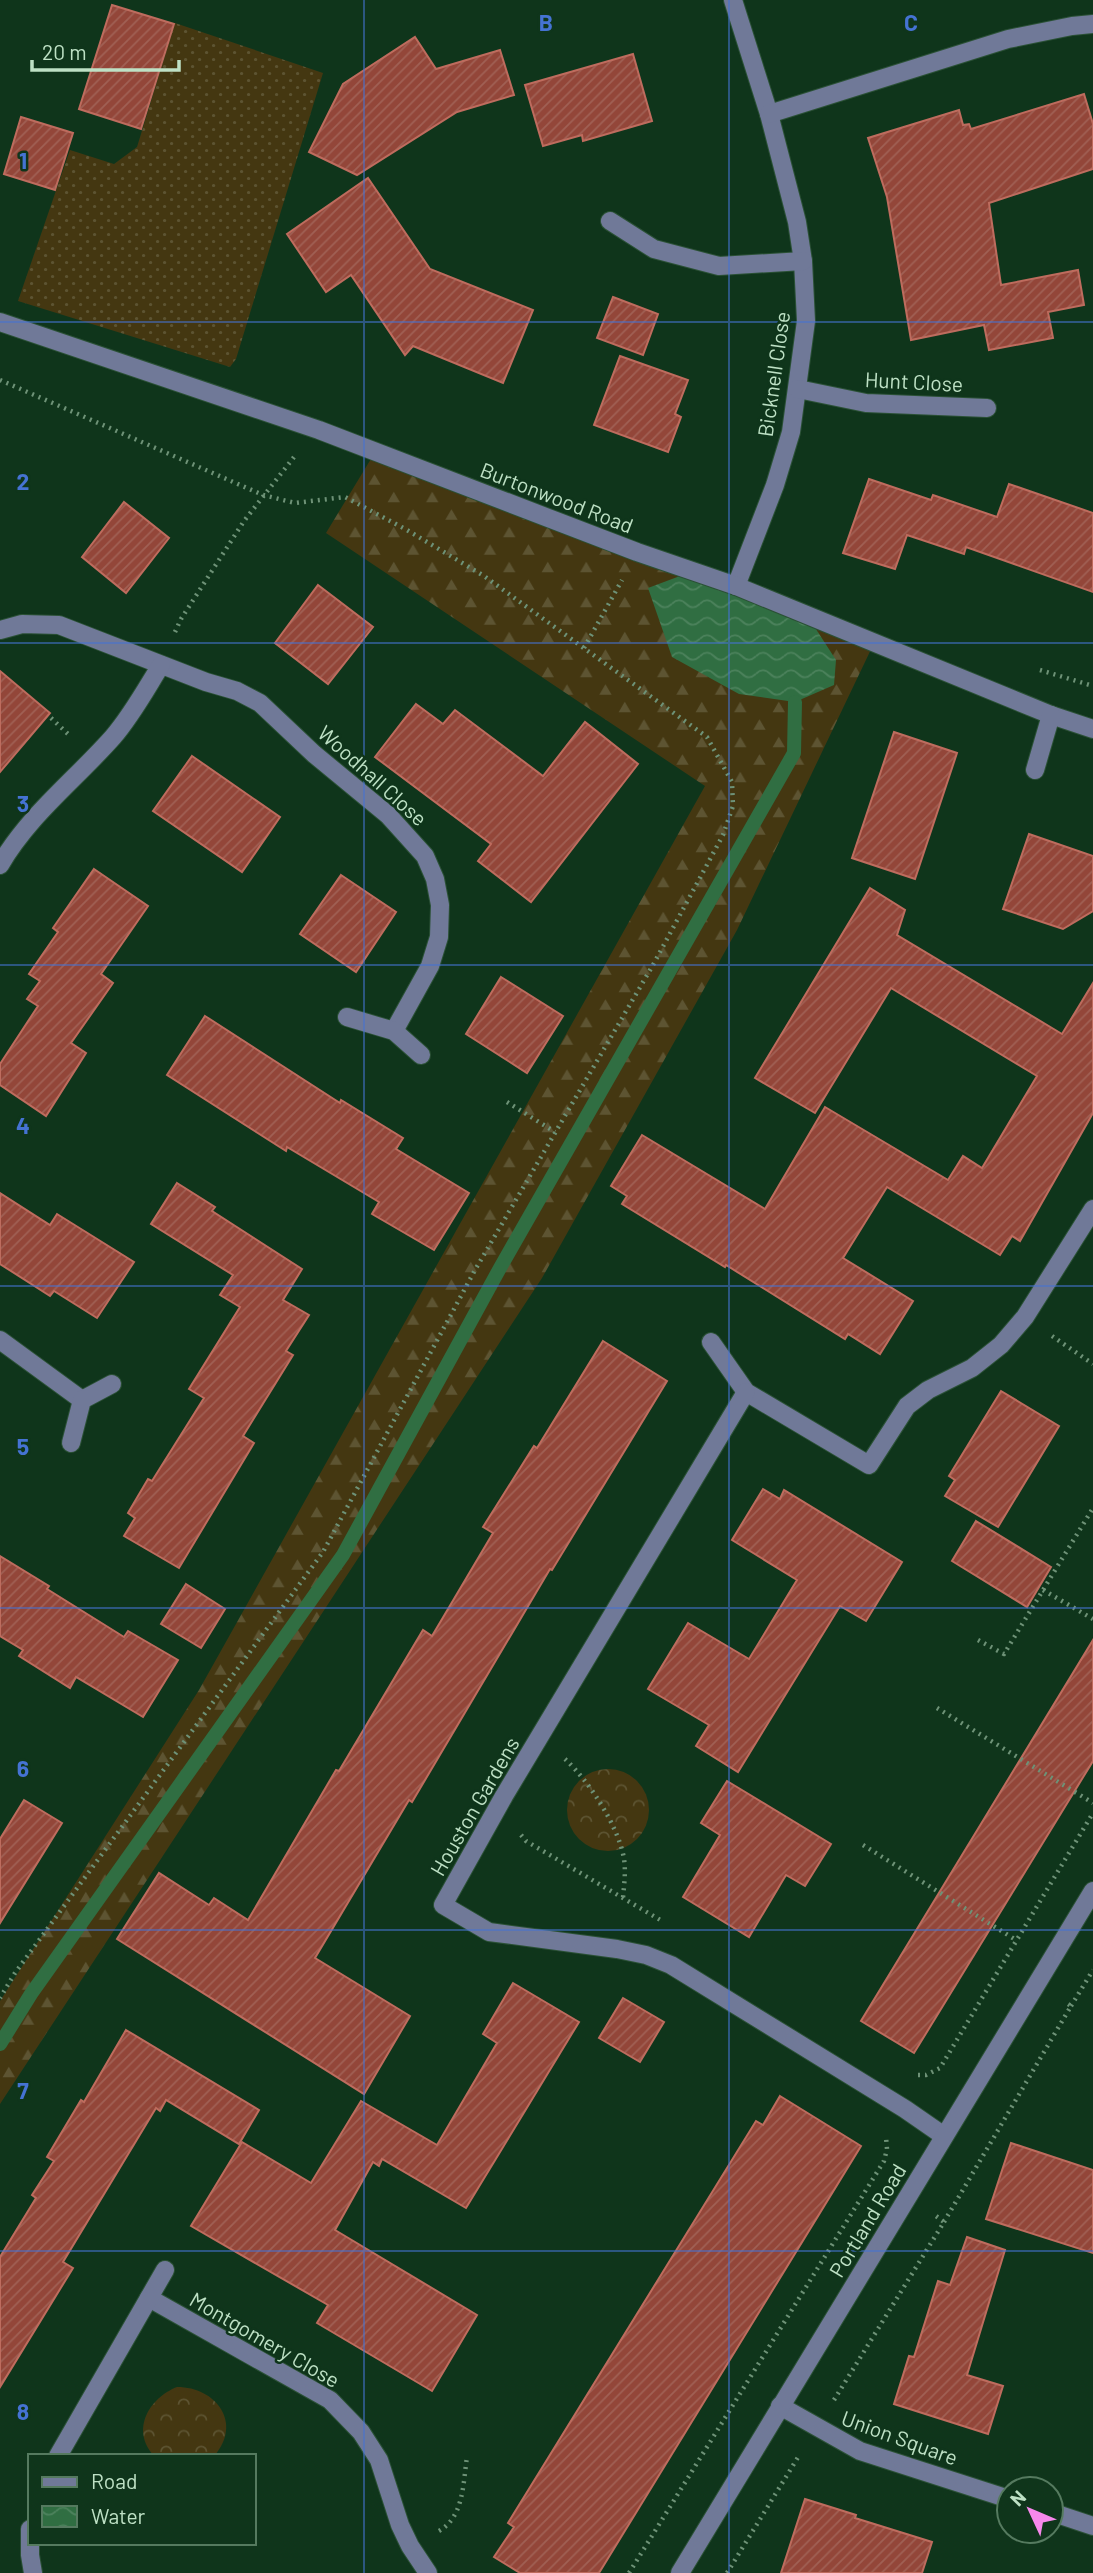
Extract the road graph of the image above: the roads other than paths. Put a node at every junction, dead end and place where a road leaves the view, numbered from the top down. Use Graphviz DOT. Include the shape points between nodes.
graph roads {
  1 [pos="733,0"];
  2 [pos="1093,24"];
  3 [pos="769,114"];
  4 [pos="610,220"];
  5 [pos="803,261"];
  6 [pos="0,322"];
  7 [pos="798,389"];
  8 [pos="987,408"];
  9 [pos="736,586"];
  10 [pos="0,630"];
  11 [pos="161,665"];
  12 [pos="1051,715"];
  13 [pos="1093,729"];
  14 [pos="1035,770"];
  15 [pos="0,865"];
  16 [pos="347,1017"];
  17 [pos="394,1031"];
  18 [pos="421,1055"];
  19 [pos="1093,1209"];
  20 [pos="0,1340"];
  21 [pos="711,1342"];
  22 [pos="113,1384"];
  23 [pos="747,1392"];
  24 [pos="82,1400"];
  25 [pos="71,1443"];
  26 [pos="1093,1891"];
  27 [pos="944,2136"];
  28 [pos="165,2270"];
  29 [pos="149,2298"];
  30 [pos="780,2406"];
  31 [pos="59,2454"];
  32 [pos="995,2494"];
  33 [pos="1065,2517"];
  34 [pos="1093,2526"];
  35 [pos="30,2545"];
  36 [pos="33,2573"];
  37 [pos="428,2573"];
  38 [pos="680,2573"];
  1 -- 3 [label="street, Bicknell Close"];
  2 -- 3 [label="street" via="1008,39"];
  3 -- 5 [label="street, Bicknell Close"];
  4 -- 5 [label="street" via="653,250 719,266"];
  5 -- 7 [label="street, Bicknell Close" via="806,321"];
  6 -- 9 [label="street, Burtonwood Road" via="319,430"];
  7 -- 8 [label="street, Hunt Close" via="866,403"];
  7 -- 9 [label="street, Bicknell Close" via="787,446"];
  9 -- 12 [label="street, Burtonwood Road"];
  10 -- 11 [label="street, Woodhall Close" via="22,624 59,625"];
  11 -- 15 [label="street" via="115,734 25,828"];
  11 -- 17 [label="street, Woodhall Close" via="260,703 388,815 425,856 440,905 439,937 430,966"];
  12 -- 13 [label="street, Burtonwood Road"];
  12 -- 14 [label="street"];
  16 -- 17 [label="street"];
  17 -- 18 [label="street"];
  19 -- 23 [label="street" via="1025,1317 1001,1345 972,1368 907,1406 869,1465"];
  20 -- 24 [label="street"];
  21 -- 23 [label="street"];
  22 -- 24 [label="street"];
  23 -- 27 [label="street, Houston Gardens" via="443,1905 489,1932 617,1949 671,1965"];
  24 -- 25 [label="street"];
  26 -- 27 [label="street, Portland Road"];
  27 -- 30 [label="street, Portland Road"];
  28 -- 29 [label="street"];
  29 -- 31 [label="street"];
  29 -- 37 [label="street, Montgomery Close" via="330,2400 361,2432 379,2460 400,2525"];
  30 -- 32 [label="street, Union Square" via="860,2451"];
  30 -- 38 [label="street, Portland Road"];
  33 -- 34 [label="street"];
  35 -- 36 [label="street"];
}
